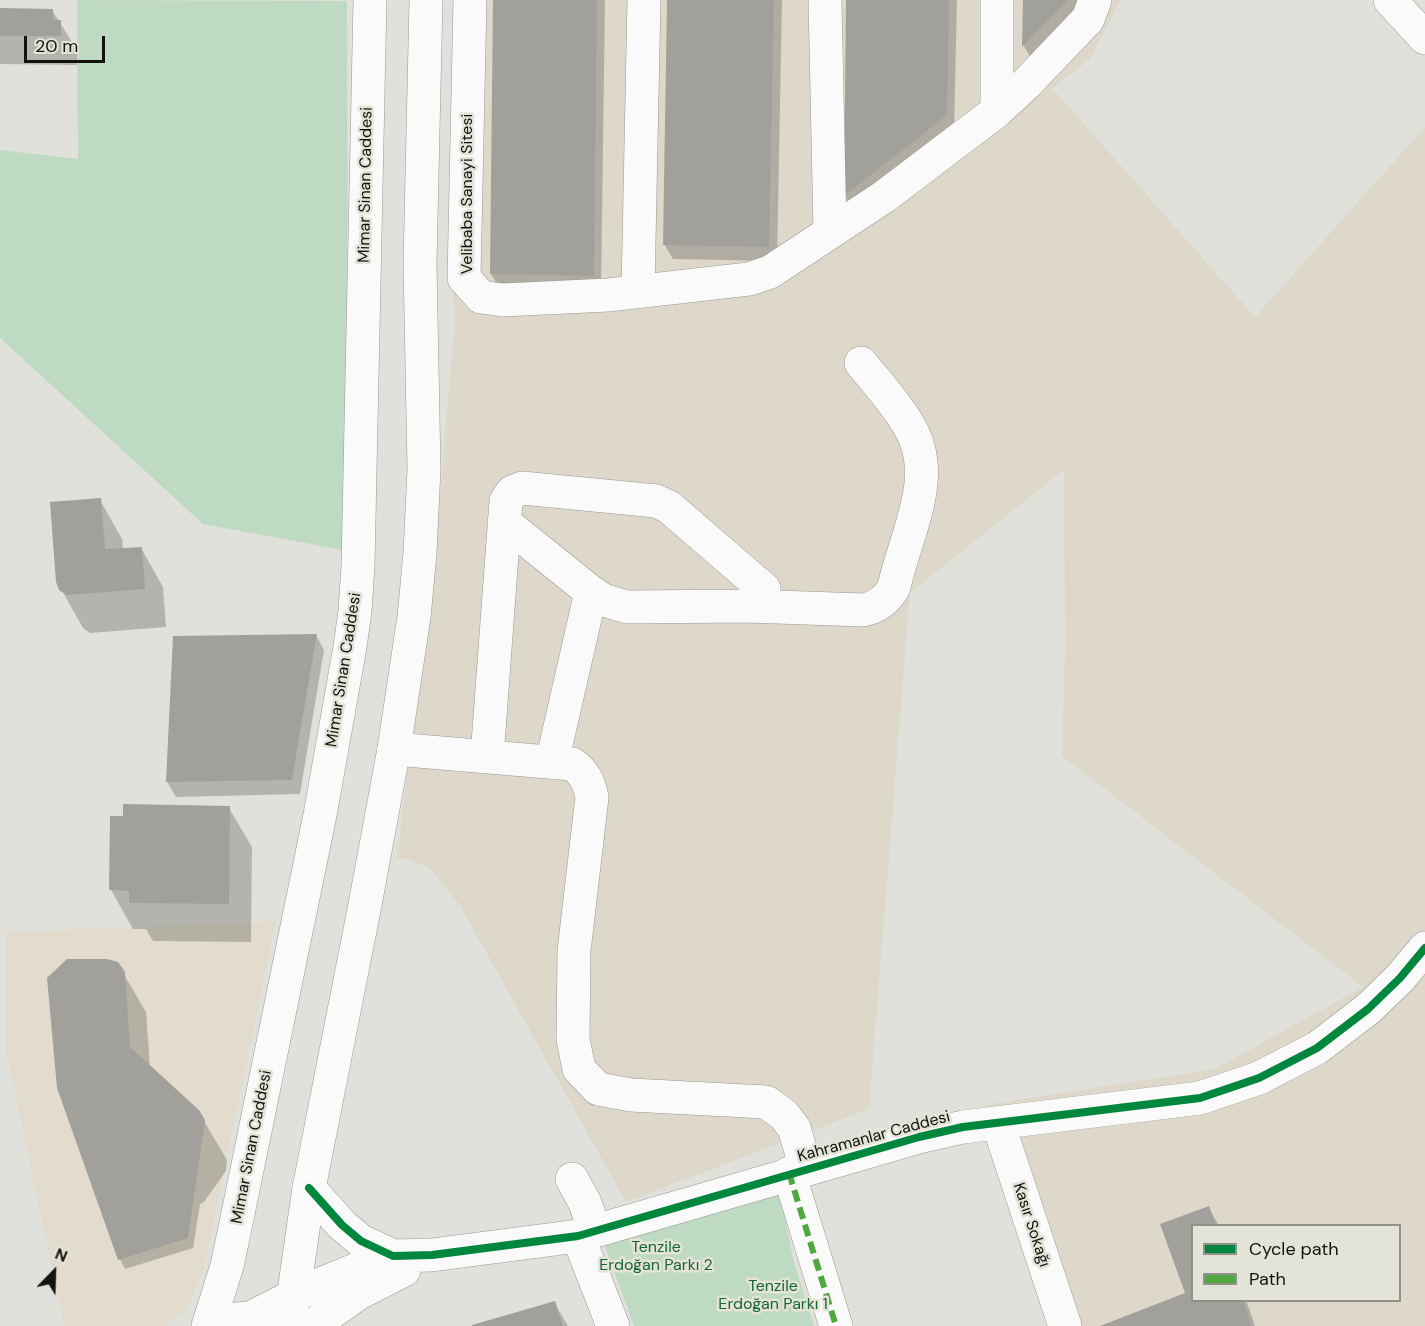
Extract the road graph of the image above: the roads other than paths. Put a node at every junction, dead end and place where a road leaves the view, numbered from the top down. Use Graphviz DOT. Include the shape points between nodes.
graph roads {
  1 [pos="370,0"];
  2 [pos="426,0"];
  3 [pos="470,0"];
  4 [pos="644,0"];
  5 [pos="825,0"];
  6 [pos="997,0"];
  7 [pos="1095,0"];
  8 [pos="1390,0"];
  9 [pos="1425,38"];
  10 [pos="997,111"];
  11 [pos="830,232"];
  12 [pos="638,290"];
  13 [pos="861,363"];
  14 [pos="504,522"];
  15 [pos="764,589"];
  16 [pos="591,592"];
  17 [pos="394,748"];
  18 [pos="487,757"];
  19 [pos="552,762"];
  20 [pos="1425,948"];
  21 [pos="998,1123"];
  22 [pos="797,1171"];
  23 [pos="572,1179"];
  24 [pos="309,1188"];
  25 [pos="586,1233"];
  26 [pos="432,1255"];
  27 [pos="393,1256"];
  28 [pos="294,1294"];
  29 [pos="258,1322"];
  30 [pos="208,1326"];
  31 [pos="217,1326"];
  32 [pos="289,1326"];
  33 [pos="312,1326"];
  34 [pos="613,1326"];
  35 [pos="836,1326"];
  36 [pos="1065,1326"];
  1 -- 30 [label="main road, Mimar Sinan Caddesi" via="355,611 320,816 236,1228"];
  2 -- 17 [label="main road" via="420,263 424,468 414,617"];
  3 -- 12 [label="main road, Velibaba Sanayi Sitesi" via="465,278 481,297 502,300"];
  4 -- 12 [label="main road"];
  5 -- 11 [label="main road"];
  6 -- 10 [label="main road"];
  7 -- 10 [label="main road, Velibaba Sanayi Sitesi" via="1088,19"];
  8 -- 9 [label="main road"];
  10 -- 11 [label="main road, Velibaba Sanayi Sitesi" via="885,196"];
  11 -- 12 [label="main road, Velibaba Sanayi Sitesi" via="770,272 749,279"];
  13 -- 16 [label="main road" via="909,425 921,458 919,495 894,587 883,602 863,610 627,607"];
  14 -- 15 [label="main road" via="508,496 522,488 656,501 669,507"];
  14 -- 16 [label="main road"];
  14 -- 18 [label="main road"];
  16 -- 19 [label="main road"];
  17 -- 18 [label="main road"];
  17 -- 24 [label="main road"];
  18 -- 19 [label="main road"];
  19 -- 22 [label="main road" via="572,764 579,769 590,786 591,797 574,951 573,1039 579,1069 598,1089 631,1095 766,1102 794,1128"];
  20 -- 21 [label="main road, Kahramanlar Caddesi" via="1368,1009 1317,1048 1260,1078 1200,1098"];
  21 -- 22 [label="main road, Kahramanlar Caddesi" via="919,1137"];
  21 -- 36 [label="main road, Kasır Sokağı"];
  22 -- 25 [label="main road, Kahramanlar Caddesi"];
  22 -- 35 [label="main road"];
  23 -- 25 [label="main road" via="585,1203"];
  24 -- 27 [label="main road" via="361,1241"];
  24 -- 28 [label="main road"];
  25 -- 26 [label="main road, Kahramanlar Caddesi"];
  25 -- 34 [label="main road"];
  26 -- 27 [label="main road"];
  26 -- 33 [label="main road" via="359,1293"];
  27 -- 28 [label="main road"];
  28 -- 29 [label="main road"];
  28 -- 32 [label="main road"];
  29 -- 31 [label="main road" via="235,1319"];
}
